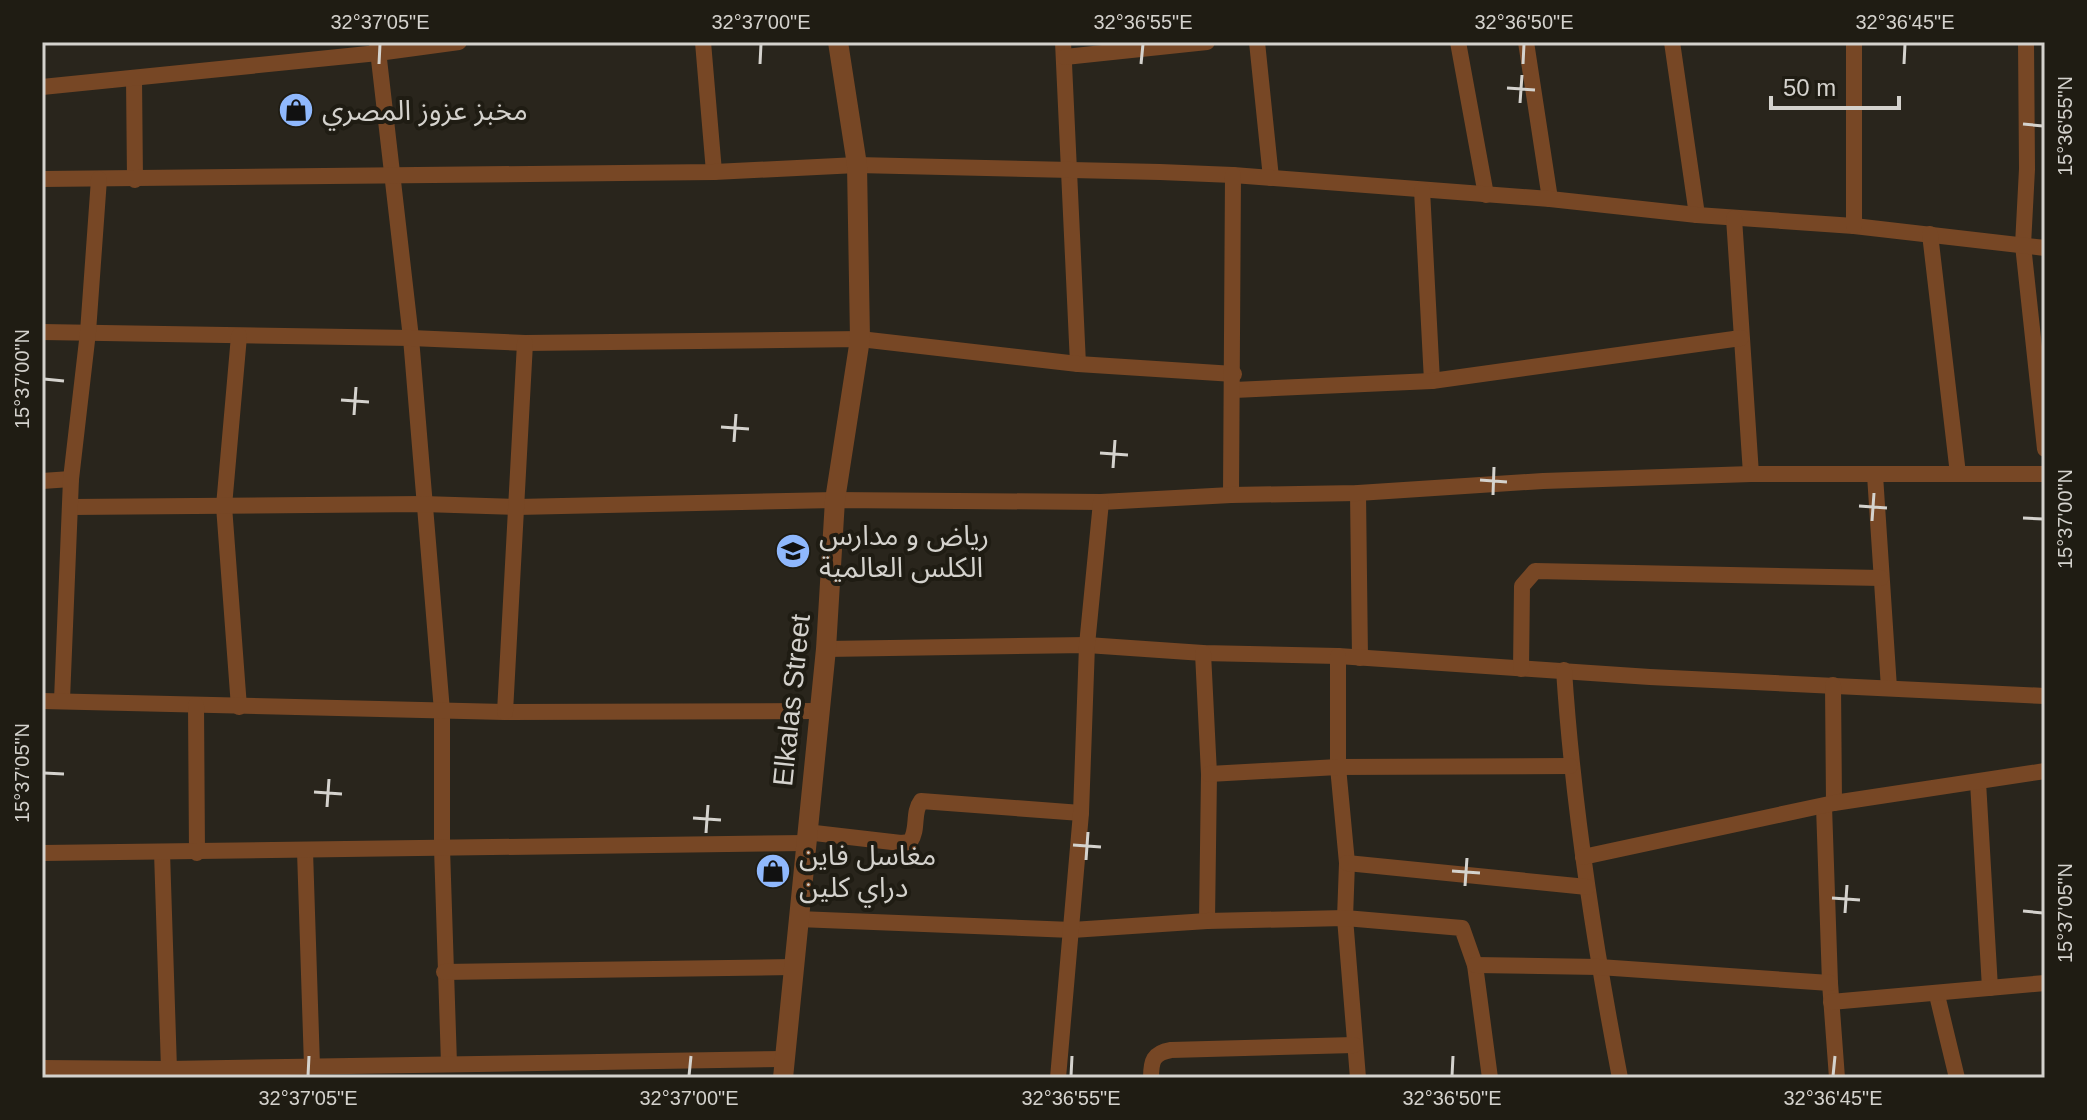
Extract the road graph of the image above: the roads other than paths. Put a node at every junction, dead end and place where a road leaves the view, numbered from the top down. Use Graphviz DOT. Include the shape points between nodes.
graph roads {
  1 [pos="459,42"];
  2 [pos="703,42"];
  3 [pos="838,42"];
  4 [pos="1207,42"];
  5 [pos="1257,42"];
  6 [pos="1458,42"];
  7 [pos="1526,42"];
  8 [pos="1672,42"];
  9 [pos="1854,42"];
  10 [pos="2026,42"];
  11 [pos="378,48"];
  12 [pos="1064,49"];
  13 [pos="134,78"];
  14 [pos="42,87"];
  15 [pos="857,165"];
  16 [pos="2045,165"];
  17 [pos="2027,169"];
  18 [pos="1068,171"];
  19 [pos="714,172"];
  20 [pos="394,174"];
  21 [pos="1233,175"];
  22 [pos="1271,178"];
  23 [pos="42,179"];
  24 [pos="99,179"];
  25 [pos="135,180"];
  26 [pos="1422,190"];
  27 [pos="1486,195"];
  28 [pos="1550,199"];
  29 [pos="1697,215"];
  30 [pos="1734,218"];
  31 [pos="1854,226"];
  32 [pos="1930,234"];
  33 [pos="2023,245"];
  34 [pos="2045,248"];
  35 [pos="42,332"];
  36 [pos="88,332"];
  37 [pos="239,336"];
  38 [pos="411,338"];
  39 [pos="1741,338"];
  40 [pos="860,339"];
  41 [pos="2039,341"];
  42 [pos="525,343"];
  43 [pos="1078,364"];
  44 [pos="1432,381"];
  45 [pos="1234,382"];
  46 [pos="2045,449"];
  47 [pos="1751,474"];
  48 [pos="1958,474"];
  49 [pos="2045,474"];
  50 [pos="1875,475"];
  51 [pos="71,479"];
  52 [pos="42,481"];
  53 [pos="1358,493"];
  54 [pos="1231,495"];
  55 [pos="835,500"];
  56 [pos="1101,502"];
  57 [pos="423,504"];
  58 [pos="224,506"];
  59 [pos="71,507"];
  60 [pos="517,507"];
  61 [pos="1881,578"];
  62 [pos="1087,645"];
  63 [pos="826,649"];
  64 [pos="1203,653"];
  65 [pos="1338,656"];
  66 [pos="1360,658"];
  67 [pos="1521,669"];
  68 [pos="1564,670"];
  69 [pos="1833,685"];
  70 [pos="1889,688"];
  71 [pos="2045,696"];
  72 [pos="62,700"];
  73 [pos="42,701"];
  74 [pos="196,705"];
  75 [pos="239,707"];
  76 [pos="442,711"];
  77 [pos="819,711"];
  78 [pos="505,712"];
  79 [pos="1570,766"];
  80 [pos="1338,767"];
  81 [pos="2045,771"];
  82 [pos="1209,774"];
  83 [pos="1978,782"];
  84 [pos="1829,805"];
  85 [pos="1081,813"];
  86 [pos="805,838"];
  87 [pos="442,848"];
  88 [pos="305,851"];
  89 [pos="162,852"];
  90 [pos="42,853"];
  91 [pos="197,853"];
  92 [pos="1583,857"];
  93 [pos="1347,863"];
  94 [pos="1587,887"];
  95 [pos="1345,918"];
  96 [pos="798,919"];
  97 [pos="1207,921"];
  98 [pos="1072,930"];
  99 [pos="1475,965"];
  100 [pos="793,967"];
  101 [pos="1599,967"];
  102 [pos="444,972"];
  103 [pos="1830,983"];
  104 [pos="2045,983"];
  105 [pos="1990,988"];
  106 [pos="1937,995"];
  107 [pos="1831,1002"];
  108 [pos="1354,1045"];
  109 [pos="623,1060"];
  110 [pos="449,1064"];
  111 [pos="312,1066"];
  112 [pos="42,1068"];
  113 [pos="784,1068"];
  114 [pos="169,1069"];
  115 [pos="205,1072"];
  116 [pos="401,1072"];
  117 [pos="623,1078"];
  118 [pos="1058,1078"];
  119 [pos="1151,1078"];
  120 [pos="1358,1078"];
  121 [pos="1490,1078"];
  122 [pos="1620,1078"];
  123 [pos="1837,1078"];
  124 [pos="1957,1078"];
  1 -- 11 [label="street"];
  2 -- 19 [label="street"];
  3 -- 15 [label="street, Elkalas Street"];
  4 -- 12 [label="street"];
  5 -- 22 [label="street"];
  6 -- 27 [label="street"];
  7 -- 28 [label="street"];
  8 -- 29 [label="street"];
  9 -- 31 [label="street"];
  10 -- 17 [label="street"];
  11 -- 13 [label="street"];
  11 -- 20 [label="street"];
  12 -- 18 [label="street"];
  13 -- 14 [label="street"];
  13 -- 25 [label="street"];
  15 -- 18 [label="street"];
  15 -- 19 [label="street"];
  15 -- 40 [label="street, Elkalas Street"];
  16 -- 17 [label="street"];
  17 -- 33 [label="street"];
  18 -- 21 [label="street"];
  18 -- 43 [label="street"];
  19 -- 20 [label="street"];
  20 -- 25 [label="street"];
  20 -- 38 [label="street"];
  21 -- 22 [label="street"];
  21 -- 45 [label="street"];
  22 -- 26 [label="street"];
  23 -- 24 [label="street"];
  24 -- 25 [label="street"];
  24 -- 36 [label="street"];
  26 -- 27 [label="street"];
  26 -- 44 [label="street"];
  27 -- 28 [label="street"];
  28 -- 29 [label="street"];
  29 -- 30 [label="street"];
  30 -- 31 [label="street"];
  30 -- 39 [label="street"];
  31 -- 32 [label="street"];
  32 -- 33 [label="street"];
  32 -- 48 [label="street"];
  33 -- 34 [label="street"];
  33 -- 41 [label="street"];
  35 -- 36 [label="street"];
  36 -- 37 [label="street"];
  36 -- 51 [label="street"];
  37 -- 38 [label="street"];
  37 -- 58 [label="street"];
  38 -- 42 [label="street"];
  38 -- 57 [label="street"];
  39 -- 44 [label="street"];
  39 -- 47 [label="street"];
  40 -- 42 [label="street"];
  40 -- 43 [label="street"];
  40 -- 55 [label="street, Elkalas Street"];
  41 -- 46 [label="street"];
  42 -- 60 [label="street"];
  43 -- 45 [label="street"];
  44 -- 45 [label="street"];
  45 -- 54 [label="street"];
  47 -- 50 [label="street"];
  47 -- 53 [label="street"];
  48 -- 49 [label="street"];
  48 -- 50 [label="street"];
  50 -- 61 [label="street"];
  51 -- 52 [label="street"];
  51 -- 59 [label="street"];
  53 -- 54 [label="street"];
  53 -- 66 [label="street"];
  54 -- 56 [label="street"];
  55 -- 56 [label="street"];
  55 -- 60 [label="street"];
  55 -- 63 [label="street, Elkalas Street"];
  56 -- 62 [label="street"];
  57 -- 58 [label="street"];
  57 -- 60 [label="street"];
  57 -- 76 [label="street"];
  58 -- 59 [label="street"];
  58 -- 75 [label="street"];
  59 -- 72 [label="street"];
  60 -- 78 [label="street"];
  61 -- 67 [label="street" via="1535,571 1522,586"];
  61 -- 70 [label="street"];
  62 -- 63 [label="street"];
  62 -- 64 [label="street"];
  62 -- 85 [label="street"];
  63 -- 77 [label="street, Elkalas Street"];
  64 -- 65 [label="street"];
  64 -- 82 [label="street"];
  65 -- 66 [label="street"];
  65 -- 80 [label="street"];
  66 -- 67 [label="street"];
  67 -- 68 [label="street"];
  68 -- 69 [label="street"];
  68 -- 79 [label="street"];
  69 -- 70 [label="street"];
  69 -- 84 [label="street"];
  70 -- 71 [label="street"];
  72 -- 73 [label="street"];
  72 -- 74 [label="street"];
  74 -- 75 [label="street"];
  74 -- 91 [label="street"];
  75 -- 76 [label="street"];
  76 -- 78 [label="street"];
  76 -- 87 [label="street"];
  77 -- 78 [label="street"];
  77 -- 86 [label="street, Elkalas Street"];
  79 -- 80 [label="street"];
  79 -- 92 [label="street"];
  80 -- 82 [label="street"];
  80 -- 93 [label="street"];
  81 -- 83 [label="street"];
  82 -- 97 [label="street"];
  83 -- 84 [label="street"];
  83 -- 105 [label="street"];
  84 -- 92 [label="street"];
  84 -- 103 [label="street"];
  85 -- 86 [label="street" via="921,801 910,842"];
  85 -- 98 [label="street"];
  86 -- 87 [label="street"];
  86 -- 96 [label="street, Elkalas Street"];
  87 -- 88 [label="street"];
  87 -- 102 [label="street"];
  88 -- 91 [label="street"];
  88 -- 111 [label="street"];
  89 -- 90 [label="street"];
  89 -- 91 [label="street"];
  89 -- 114 [label="street"];
  92 -- 94 [label="street"];
  93 -- 94 [label="street"];
  93 -- 95 [label="street"];
  94 -- 101 [label="street"];
  95 -- 97 [label="street"];
  95 -- 99 [label="street" via="1462,928"];
  95 -- 108 [label="street"];
  96 -- 98 [label="street"];
  96 -- 100 [label="street, Elkalas Street"];
  97 -- 98 [label="street"];
  98 -- 118 [label="street"];
  99 -- 101 [label="street"];
  99 -- 121 [label="street"];
  100 -- 102 [label="street"];
  100 -- 113 [label="street, Elkalas Street"];
  101 -- 103 [label="street"];
  101 -- 122 [label="street"];
  102 -- 110 [label="street"];
  103 -- 107 [label="street"];
  104 -- 105 [label="street"];
  105 -- 106 [label="street"];
  106 -- 107 [label="street"];
  106 -- 124 [label="street"];
  107 -- 123 [label="street"];
  108 -- 119 [label="street" via="1171,1050 1154,1057"];
  108 -- 120 [label="street"];
  109 -- 110 [label="street"];
  109 -- 113 [label="street"];
  109 -- 117 [label="street"];
  110 -- 116 [label="street"];
  111 -- 115 [label="street"];
  111 -- 116 [label="street"];
  112 -- 114 [label="street"];
  114 -- 115 [label="street"];
}
